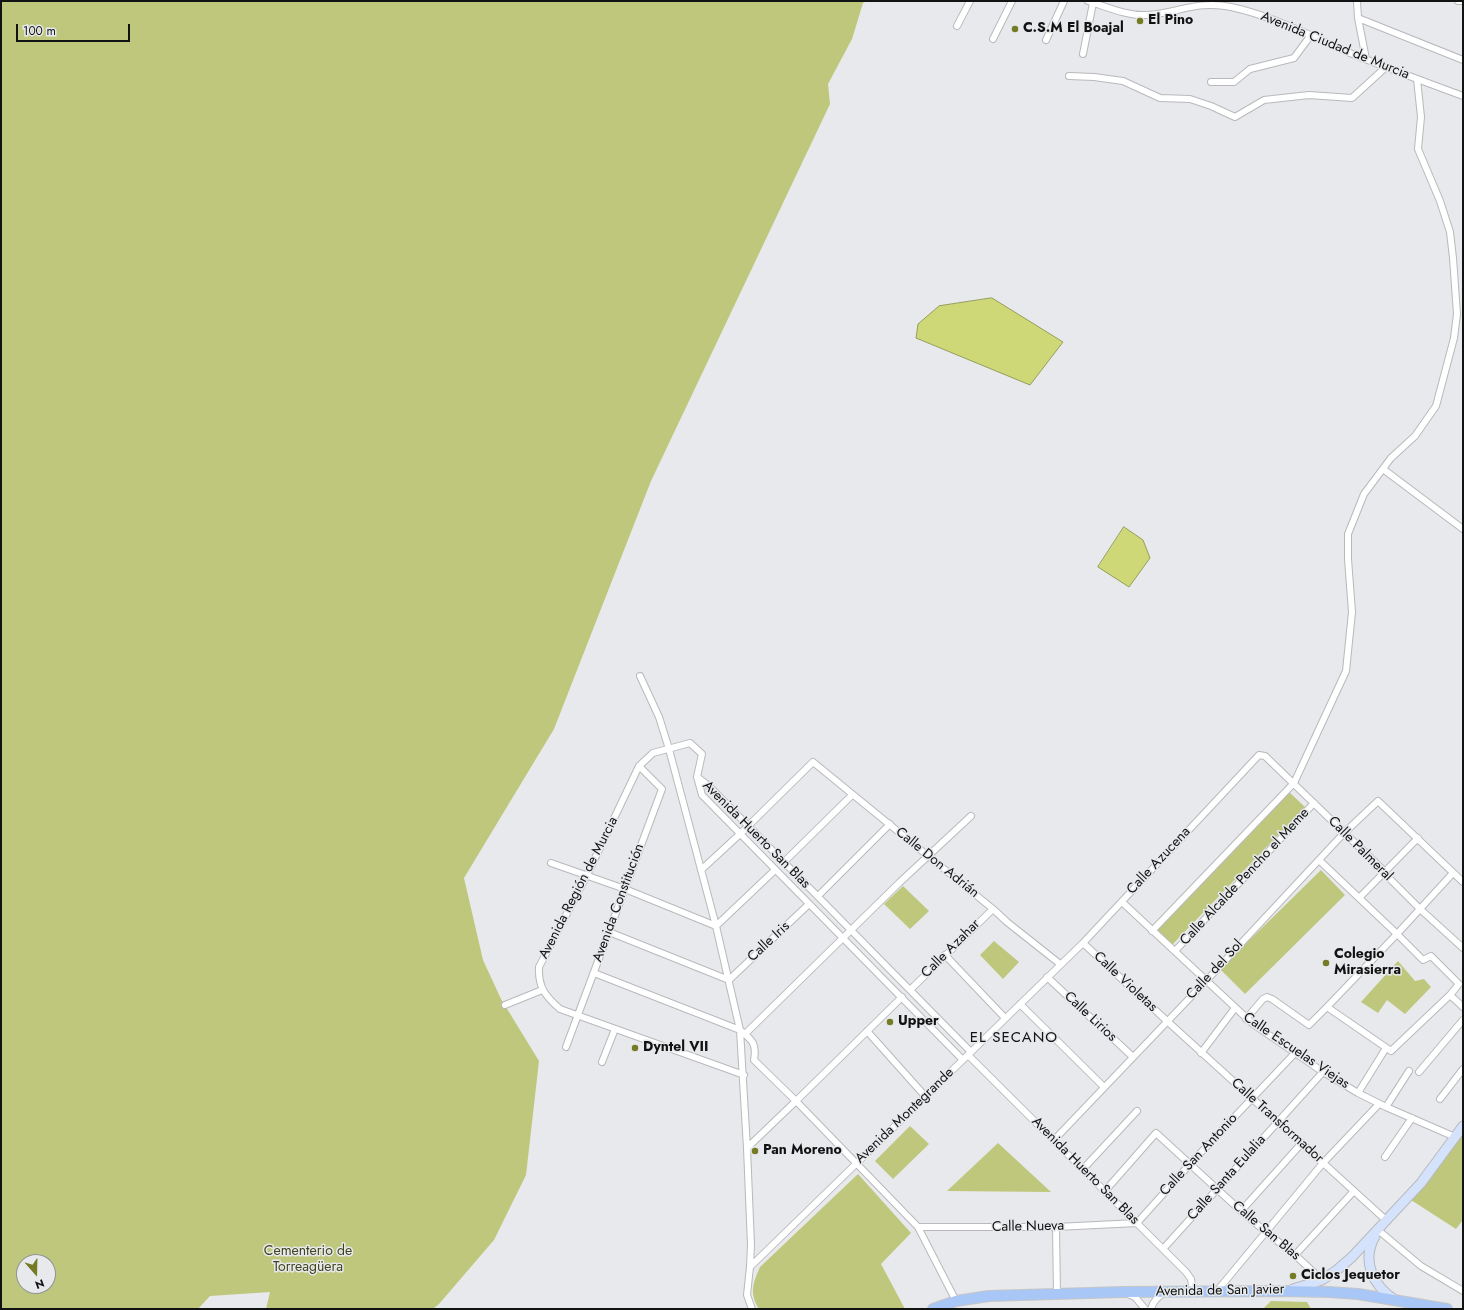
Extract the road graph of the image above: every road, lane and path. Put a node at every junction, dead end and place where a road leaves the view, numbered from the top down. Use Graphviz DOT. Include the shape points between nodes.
graph roads {
  1 [pos="970,1"];
  2 [pos="1012,1"];
  3 [pos="1064,1"];
  4 [pos="1357,1"];
  5 [pos="1090,2"];
  6 [pos="1358,18"];
  7 [pos="957,26"];
  8 [pos="1311,35"];
  9 [pos="993,39"];
  10 [pos="1046,40"];
  11 [pos="1083,54"];
  12 [pos="1366,59"];
  13 [pos="1463,60"];
  14 [pos="1386,67"];
  15 [pos="1069,76"];
  16 [pos="1417,79"];
  17 [pos="1211,82"];
  18 [pos="1463,96"];
  19 [pos="1383,469"];
  20 [pos="1463,529"];
  21 [pos="640,676"];
  22 [pos="669,749"];
  23 [pos="1256,757"];
  24 [pos="639,766"];
  25 [pos="696,777"];
  26 [pos="1294,783"];
  27 [pos="852,795"];
  28 [pos="1314,803"];
  29 [pos="971,816"];
  30 [pos="890,824"];
  31 [pos="748,826"];
  32 [pos="1344,833"];
  33 [pos="740,834"];
  34 [pos="1418,838"];
  35 [pos="928,856"];
  36 [pos="1319,860"];
  37 [pos="784,862"];
  38 [pos="551,863"];
  39 [pos="701,870"];
  40 [pos="776,870"];
  41 [pos="1384,872"];
  42 [pos="1453,873"];
  43 [pos="587,875"];
  44 [pos="1463,882"];
  45 [pos="625,889"];
  46 [pos="818,896"];
  47 [pos="1359,898"];
  48 [pos="1122,902"];
  49 [pos="809,904"];
  50 [pos="993,909"];
  51 [pos="1420,909"];
  52 [pos="716,926"];
  53 [pos="851,930"];
  54 [pos="1152,931"];
  55 [pos="609,932"];
  56 [pos="1397,934"];
  57 [pos="843,938"];
  58 [pos="1082,943"];
  59 [pos="1463,948"];
  60 [pos="1174,951"];
  61 [pos="945,955"];
  62 [pos="1060,964"];
  63 [pos="594,973"];
  64 [pos="1047,977"];
  65 [pos="729,980"];
  66 [pos="1206,981"];
  67 [pos="1461,981"];
  68 [pos="542,990"];
  69 [pos="910,990"];
  70 [pos="1450,995"];
  71 [pos="902,997"];
  72 [pos="1020,1004"];
  73 [pos="505,1005"];
  74 [pos="1327,1007"];
  75 [pos="1235,1008"];
  76 [pos="1463,1008"];
  77 [pos="577,1016"];
  78 [pos="1005,1018"];
  79 [pos="1246,1019"];
  80 [pos="1463,1020"];
  81 [pos="1167,1022"];
  82 [pos="615,1029"];
  83 [pos="740,1030"];
  84 [pos="867,1031"];
  85 [pos="745,1034"];
  86 [pos="566,1047"];
  87 [pos="1389,1049"];
  88 [pos="969,1053"];
  89 [pos="1201,1053"];
  90 [pos="1295,1053"];
  91 [pos="1133,1057"];
  92 [pos="963,1060"];
  93 [pos="602,1062"];
  94 [pos="1463,1069"];
  95 [pos="1409,1071"];
  96 [pos="1323,1072"];
  97 [pos="1419,1072"];
  98 [pos="744,1075"];
  99 [pos="1104,1087"];
  100 [pos="1358,1092"];
  101 [pos="925,1096"];
  102 [pos="1252,1099"];
  103 [pos="1440,1099"];
  104 [pos="796,1101"];
  105 [pos="1379,1104"];
  106 [pos="1386,1107"];
  107 [pos="1137,1111"];
  108 [pos="1412,1118"];
  109 [pos="1278,1122"];
  110 [pos="1463,1126"];
  111 [pos="1456,1137"];
  112 [pos="1054,1140"];
  113 [pos="1301,1144"];
  114 [pos="747,1148"];
  115 [pos="1385,1157"];
  116 [pos="1323,1163"];
  117 [pos="856,1164"];
  118 [pos="1190,1164"];
  119 [pos="1083,1169"];
  120 [pos="1217,1189"];
  121 [pos="1105,1191"];
  122 [pos="1354,1191"];
  123 [pos="1241,1211"];
  124 [pos="1387,1221"];
  125 [pos="1137,1223"];
  126 [pos="918,1227"];
  127 [pos="1056,1227"];
  128 [pos="1378,1230"];
  129 [pos="1266,1232"];
  130 [pos="1163,1249"];
  131 [pos="1295,1255"];
  132 [pos="750,1267"];
  133 [pos="1322,1280"];
  134 [pos="1217,1291"];
  135 [pos="1283,1291"];
  136 [pos="1463,1291"];
  137 [pos="1123,1292"];
  138 [pos="1165,1292"];
  139 [pos="1193,1292"];
  140 [pos="1321,1292"];
  141 [pos="1057,1294"];
  142 [pos="1397,1300"];
  143 [pos="956,1301"];
  144 [pos="752,1309"];
  145 [pos="933,1309"];
  146 [pos="1145,1309"];
  147 [pos="1151,1309"];
  148 [pos="1447,1309"];
  1 -- 7 [label="street"];
  2 -- 9 [label="street"];
  3 -- 10 [label="street"];
  4 -- 6 [label="street"];
  5 -- 8 [label="street, Avenida Ciudad de Murcia" via="1139,15 1159,14 1200,5 1220,5 1261,15"];
  5 -- 11 [label="street"];
  6 -- 12 [label="street"];
  6 -- 13 [label="street"];
  8 -- 12 [label="street, Avenida Ciudad de Murcia"];
  8 -- 17 [label="street" via="1294,58 1250,69 1234,82"];
  12 -- 14 [label="street, Avenida Ciudad de Murcia"];
  14 -- 15 [label="street" via="1352,98 1309,95 1264,100 1235,117 1190,99 1160,98 1123,81"];
  14 -- 16 [label="street, Avenida Ciudad de Murcia"];
  16 -- 18 [label="street, Avenida Ciudad de Murcia"];
  16 -- 19 [label="street" via="1421,117 1418,149 1450,232 1457,314 1454,338 1436,406 1415,436"];
  19 -- 20 [label="street"];
  19 -- 26 [label="street" via="1364,494 1348,534 1352,612 1346,671"];
  21 -- 22 [label="street" via="659,717"];
  22 -- 24 [label="street, Avenida Región de Murcia" via="653,753"];
  22 -- 25 [label="street, Avenida Región de Murcia" via="690,743 702,754"];
  22 -- 39 [label="street"];
  23 -- 26 [label="street, Calle Palmeral" via="1262,754 1265,756"];
  23 -- 48 [label="street, Calle Azucena"];
  24 -- 43 [label="street, Avenida Región de Murcia"];
  24 -- 45 [label="street, Avenida Constitución" via="662,789"];
  25 -- 31 [label="street, Avenida Huerto San Blas" via="710,787"];
  25 -- 33 [label="street, Avenida Huerto San Blas" via="702,794"];
  26 -- 28 [label="street, Calle Palmeral"];
  26 -- 54 [label="street"];
  27 -- 30 [label="street, Calle Don Adrián"];
  27 -- 31 [label="street, Calle Don Adrián" via="813,762"];
  27 -- 37 [label="street"];
  28 -- 32 [label="street, Calle Palmeral"];
  28 -- 60 [label="street, Calle Alcalde Pencho el Meme"];
  29 -- 35 [label="street"];
  30 -- 35 [label="street, Calle Don Adrián"];
  30 -- 46 [label="street"];
  31 -- 33 [label="street"];
  31 -- 37 [label="street, Avenida Huerto San Blas"];
  32 -- 34 [label="street, Calle del Sol" via="1378,801"];
  32 -- 36 [label="street, Calle del Sol"];
  32 -- 41 [label="street, Calle Palmeral"];
  33 -- 39 [label="street"];
  33 -- 40 [label="street, Avenida Huerto San Blas"];
  34 -- 41 [label="street"];
  34 -- 42 [label="street"];
  35 -- 50 [label="street, Calle Don Adrián"];
  35 -- 53 [label="street"];
  36 -- 47 [label="street"];
  36 -- 66 [label="street, Calle del Sol"];
  37 -- 46 [label="street, Avenida Huerto San Blas"];
  38 -- 43 [label="street"];
  39 -- 52 [label="street"];
  40 -- 49 [label="street, Avenida Huerto San Blas"];
  40 -- 52 [label="street"];
  41 -- 47 [label="street"];
  41 -- 51 [label="street, Calle Palmeral"];
  42 -- 44 [label="street"];
  42 -- 51 [label="street"];
  43 -- 45 [label="street"];
  43 -- 68 [label="street, Avenida Región de Murcia" via="539,966"];
  45 -- 52 [label="street"];
  45 -- 55 [label="street, Avenida Constitución"];
  46 -- 53 [label="street, Avenida Huerto San Blas"];
  47 -- 56 [label="street"];
  48 -- 54 [label="street, Calle Escuelas Viejas"];
  48 -- 58 [label="street, Calle Azucena"];
  49 -- 57 [label="street, Avenida Huerto San Blas"];
  49 -- 65 [label="street, Calle Iris"];
  50 -- 61 [label="street, Calle Azahar"];
  50 -- 62 [label="street, Calle Don Adrián"];
  51 -- 56 [label="street"];
  51 -- 59 [label="street, Calle Palmeral"];
  52 -- 65 [label="street"];
  53 -- 57 [label="street"];
  53 -- 69 [label="street, Avenida Huerto San Blas"];
  54 -- 60 [label="street, Calle Escuelas Viejas"];
  55 -- 63 [label="street, Avenida Constitución"];
  55 -- 65 [label="street"];
  56 -- 67 [label="street" via="1423,960 1431,956"];
  56 -- 74 [label="street"];
  57 -- 71 [label="street, Avenida Huerto San Blas"];
  57 -- 85 [label="street"];
  58 -- 62 [label="street, Calle Azucena"];
  58 -- 81 [label="street, Calle Violetas"];
  60 -- 66 [label="street, Calle Escuelas Viejas"];
  61 -- 69 [label="street, Calle Azahar"];
  61 -- 78 [label="street"];
  62 -- 64 [label="street, Avenida Montegrande"];
  63 -- 77 [label="street, Avenida Constitución"];
  63 -- 83 [label="street"];
  64 -- 72 [label="street, Avenida Montegrande"];
  64 -- 91 [label="street, Calle Lirios"];
  65 -- 83 [label="street"];
  66 -- 75 [label="street, Calle Escuelas Viejas"];
  66 -- 81 [label="street, Calle del Sol"];
  67 -- 70 [label="street"];
  68 -- 73 [label="street"];
  68 -- 77 [label="street" via="560,1009"];
  69 -- 88 [label="street, Avenida Huerto San Blas"];
  70 -- 76 [label="street"];
  70 -- 87 [label="street"];
  71 -- 84 [label="street"];
  71 -- 92 [label="street, Avenida Huerto San Blas"];
  72 -- 78 [label="street, Avenida Montegrande"];
  72 -- 99 [label="street"];
  74 -- 79 [label="street" via="1309,1025 1267,997"];
  74 -- 87 [label="street"];
  75 -- 79 [label="street, Calle Escuelas Viejas"];
  75 -- 89 [label="street"];
  77 -- 82 [label="street"];
  77 -- 86 [label="street, Avenida Constitución"];
  78 -- 88 [label="street, Avenida Montegrande"];
  79 -- 90 [label="street, Calle Escuelas Viejas"];
  80 -- 97 [label="street"];
  81 -- 89 [label="street, Calle Transformador"];
  81 -- 91 [label="street, Calle del Sol"];
  82 -- 93 [label="street"];
  82 -- 98 [label="street"];
  83 -- 85 [label="street"];
  83 -- 98 [label="street"];
  84 -- 101 [label="street"];
  84 -- 104 [label="street"];
  85 -- 104 [label="street" via="753,1041 756,1049 754,1060"];
  87 -- 100 [label="street"];
  88 -- 92 [label="street, Avenida Montegrande"];
  88 -- 112 [label="street, Avenida Huerto San Blas"];
  89 -- 102 [label="street, Calle Transformador"];
  90 -- 96 [label="street, Calle Escuelas Viejas"];
  90 -- 102 [label="street, Calle San Antonio"];
  91 -- 99 [label="street, Calle del Sol"];
  92 -- 101 [label="street, Avenida Montegrande"];
  94 -- 103 [label="street"];
  95 -- 106 [label="street"];
  96 -- 100 [label="street, Calle Escuelas Viejas"];
  96 -- 109 [label="street, Calle Santa Eulalia"];
  98 -- 114 [label="street"];
  99 -- 112 [label="street, Calle del Sol"];
  100 -- 105 [label="street, Calle Escuelas Viejas"];
  101 -- 117 [label="street, Avenida Montegrande"];
  102 -- 109 [label="street, Calle Transformador"];
  102 -- 118 [label="street, Calle San Antonio"];
  104 -- 114 [label="street"];
  104 -- 117 [label="street"];
  105 -- 106 [label="street, Calle Escuelas Viejas"];
  105 -- 116 [label="street"];
  106 -- 108 [label="street, Calle Escuelas Viejas"];
  107 -- 119 [label="street"];
  108 -- 111 [label="street, Calle Escuelas Viejas"];
  108 -- 115 [label="street"];
  109 -- 113 [label="street, Calle Transformador"];
  109 -- 120 [label="street, Calle Santa Eulalia"];
  110 -- 111 [label="main road, Avenida de San Javier"];
  111 -- 124 [label="main road, Avenida de San Javier" via="1421,1183"];
  112 -- 119 [label="street, Avenida Huerto San Blas"];
  113 -- 116 [label="street, Calle Transformador"];
  113 -- 123 [label="street"];
  114 -- 132 [label="street"];
  116 -- 122 [label="street, Calle Transformador"];
  116 -- 129 [label="street"];
  117 -- 126 [label="street"];
  117 -- 132 [label="street, Avenida Montegrande"];
  118 -- 120 [label="street, Calle San Blas"];
  118 -- 121 [label="street, Calle San Blas" via="1156,1133"];
  118 -- 125 [label="street, Calle San Antonio"];
  119 -- 121 [label="street, Avenida Huerto San Blas"];
  120 -- 123 [label="street, Calle San Blas"];
  120 -- 130 [label="street, Calle Santa Eulalia"];
  121 -- 125 [label="street, Avenida Huerto San Blas"];
  122 -- 124 [label="street, Calle Transformador"];
  122 -- 131 [label="street"];
  123 -- 129 [label="street, Calle San Blas"];
  124 -- 128 [label="main road, Avenida de San Javier"];
  125 -- 127 [label="street, Calle Nueva"];
  125 -- 130 [label="street, Avenida Huerto San Blas"];
  126 -- 127 [label="street, Calle Nueva"];
  126 -- 143 [label="street"];
  127 -- 141 [label="street"];
  128 -- 133 [label="main road, Avenida de San Javier" via="1344,1265"];
  128 -- 136 [label="street" via="1421,1266"];
  128 -- 142 [label="main road" via="1370,1249 1370,1267 1381,1289"];
  129 -- 131 [label="street, Calle San Blas"];
  129 -- 134 [label="street"];
  130 -- 139 [label="street, Avenida Huerto San Blas" via="1186,1272"];
  131 -- 133 [label="street, Calle San Blas"];
  132 -- 144 [label="street" via="747,1295"];
  133 -- 135 [label="main road, Avenida de San Javier"];
  133 -- 140 [label="main road" via="1318,1287"];
  134 -- 135 [label="main road, Avenida de San Javier"];
  134 -- 139 [label="main road, Avenida de San Javier"];
  135 -- 140 [label="main road"];
  137 -- 138 [label="main road, Avenida de San Javier"];
  137 -- 141 [label="main road, Avenida de San Javier"];
  137 -- 146 [label="street" via="1135,1297"];
  138 -- 139 [label="main road, Avenida de San Javier"];
  138 -- 147 [label="street" via="1152,1303"];
  140 -- 142 [label="main road"];
  141 -- 143 [label="main road, Avenida de San Javier" via="989,1296"];
  142 -- 148 [label="main road"];
  143 -- 145 [label="main road, Avenida de San Javier"];
}
